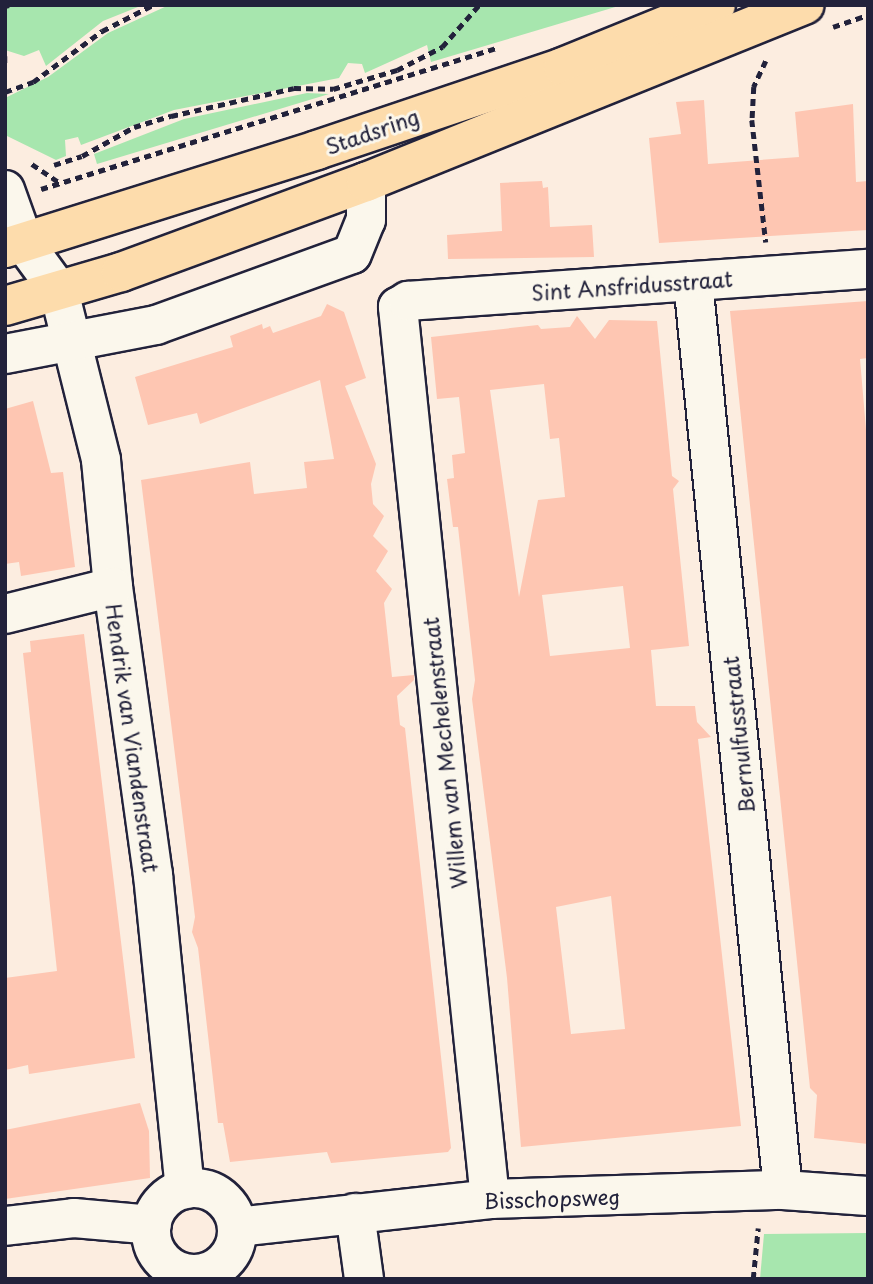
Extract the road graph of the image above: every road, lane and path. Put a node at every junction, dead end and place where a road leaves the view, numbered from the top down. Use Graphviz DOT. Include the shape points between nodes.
graph roads {
  1 [pos="153,5"];
  2 [pos="479,5"];
  3 [pos="716,5"];
  4 [pos="805,5"];
  5 [pos="506,46"];
  6 [pos="5,56"];
  7 [pos="769,57"];
  8 [pos="5,63"];
  9 [pos="363,80"];
  10 [pos="366,89"];
  11 [pos="5,92"];
  12 [pos="370,100"];
  13 [pos="54,165"];
  14 [pos="366,181"];
  15 [pos="7,194"];
  16 [pos="11,252"];
  17 [pos="868,268"];
  18 [pos="769,274"];
  19 [pos="693,281"];
  20 [pos="59,291"];
  21 [pos="5,306"];
  22 [pos="398,307"];
  23 [pos="71,342"];
  24 [pos="5,354"];
  25 [pos="113,587"];
  26 [pos="5,614"];
  27 [pos="185,1189"];
  28 [pos="783,1190"];
  29 [pos="868,1196"];
  30 [pos="490,1199"];
  31 [pos="355,1213"];
  32 [pos="152,1225"];
  33 [pos="5,1226"];
  34 [pos="237,1227"];
  35 [pos="757,1228"];
  36 [pos="172,1274"];
  37 [pos="364,1279"];
  38 [pos="753,1279"];
  1 -- 11 [label="path" via="102,31 33,82"];
  2 -- 9 [label="path" via="442,47 397,70"];
  3 -- 16 [label="main road, Stadsring" via="563,66"];
  4 -- 14 [label="main road, Stadsring"];
  5 -- 10 [label="path, Stadsring"];
  6 -- 8 [label="path"];
  7 -- 18 [label="path" via="754,87 752,120"];
  9 -- 10 [label="path"];
  9 -- 13 [label="path" via="333,89 294,88 171,116 134,127 82,156"];
  10 -- 12 [label="path"];
  10 -- 15 [label="path, Stadsring"];
  14 -- 20 [label="main road, Stadsring"];
  14 -- 23 [label="street" via="366,220 352,254 156,326"];
  15 -- 16 [label="street"];
  16 -- 20 [label="street"];
  17 -- 18 [label="street, Sint Ansfridusstraat"];
  18 -- 19 [label="street, Sint Ansfridusstraat"];
  19 -- 22 [label="street, Sint Ansfridusstraat" via="408,302"];
  19 -- 28 [label="street, Bernulfusstraat"];
  20 -- 21 [label="main road, Stadsring"];
  20 -- 23 [label="street, Hendrik van Viandenstraat"];
  22 -- 30 [label="street, Willem van Mechelenstraat"];
  23 -- 24 [label="street"];
  23 -- 25 [label="street, Hendrik van Viandenstraat" via="101,460"];
  25 -- 26 [label="street"];
  25 -- 27 [label="street, Hendrik van Viandenstraat" via="153,875"];
  27 -- 32 [label="street" via="163,1201"];
  27 -- 34 [label="street" via="200,1188 219,1197 233,1213"];
  28 -- 29 [label="street, Bisschopsweg"];
  28 -- 30 [label="street, Bisschopsweg"];
  30 -- 31 [label="street, Bisschopsweg"];
  31 -- 34 [label="street, Bisschopsweg"];
  31 -- 37 [label="street"];
  32 -- 33 [label="street" via="74,1218"];
  32 -- 36 [label="street" via="156,1250"];
  34 -- 36 [label="street" via="236,1240 223,1263 199,1273"];
  35 -- 38 [label="path"];
}
